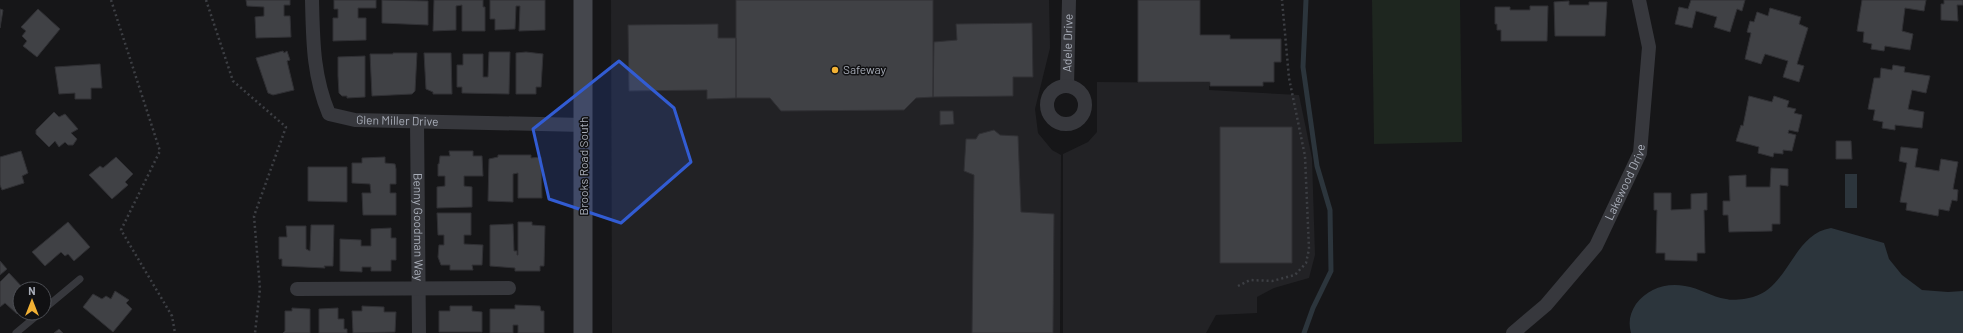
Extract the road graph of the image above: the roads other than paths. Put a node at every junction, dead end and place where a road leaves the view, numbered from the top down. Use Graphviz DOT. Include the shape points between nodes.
graph roads {
  1 [pos="312,0"];
  2 [pos="583,0"];
  3 [pos="1069,0"];
  4 [pos="1639,0"];
  5 [pos="1067,86"];
  6 [pos="417,121"];
  7 [pos="584,125"];
  8 [pos="80,278"];
  9 [pos="420,288"];
  10 [pos="509,288"];
  11 [pos="297,289"];
  12 [pos="52,303"];
  13 [pos="30,321"];
  14 [pos="1516,332"];
  15 [pos="16,333"];
  16 [pos="419,333"];
  17 [pos="583,333"];
  1 -- 6 [label="street, Glen Miller Drive" via="313,49 320,92 329,114 355,120"];
  2 -- 7 [label="street, Brooks Road South"];
  3 -- 5 [label="street, Adele Drive"];
  4 -- 14 [label="street, Lakewood Drive" via="1649,47 1640,153 1596,246 1546,305"];
  6 -- 7 [label="street, Glen Miller Drive"];
  6 -- 9 [label="street, Benny Goodman Way"];
  7 -- 17 [label="street, Brooks Road South"];
  8 -- 12 [label="lane"];
  9 -- 10 [label="street"];
  9 -- 11 [label="street"];
  9 -- 16 [label="street, Benny Goodman Way"];
  13 -- 15 [label="lane"];
}
